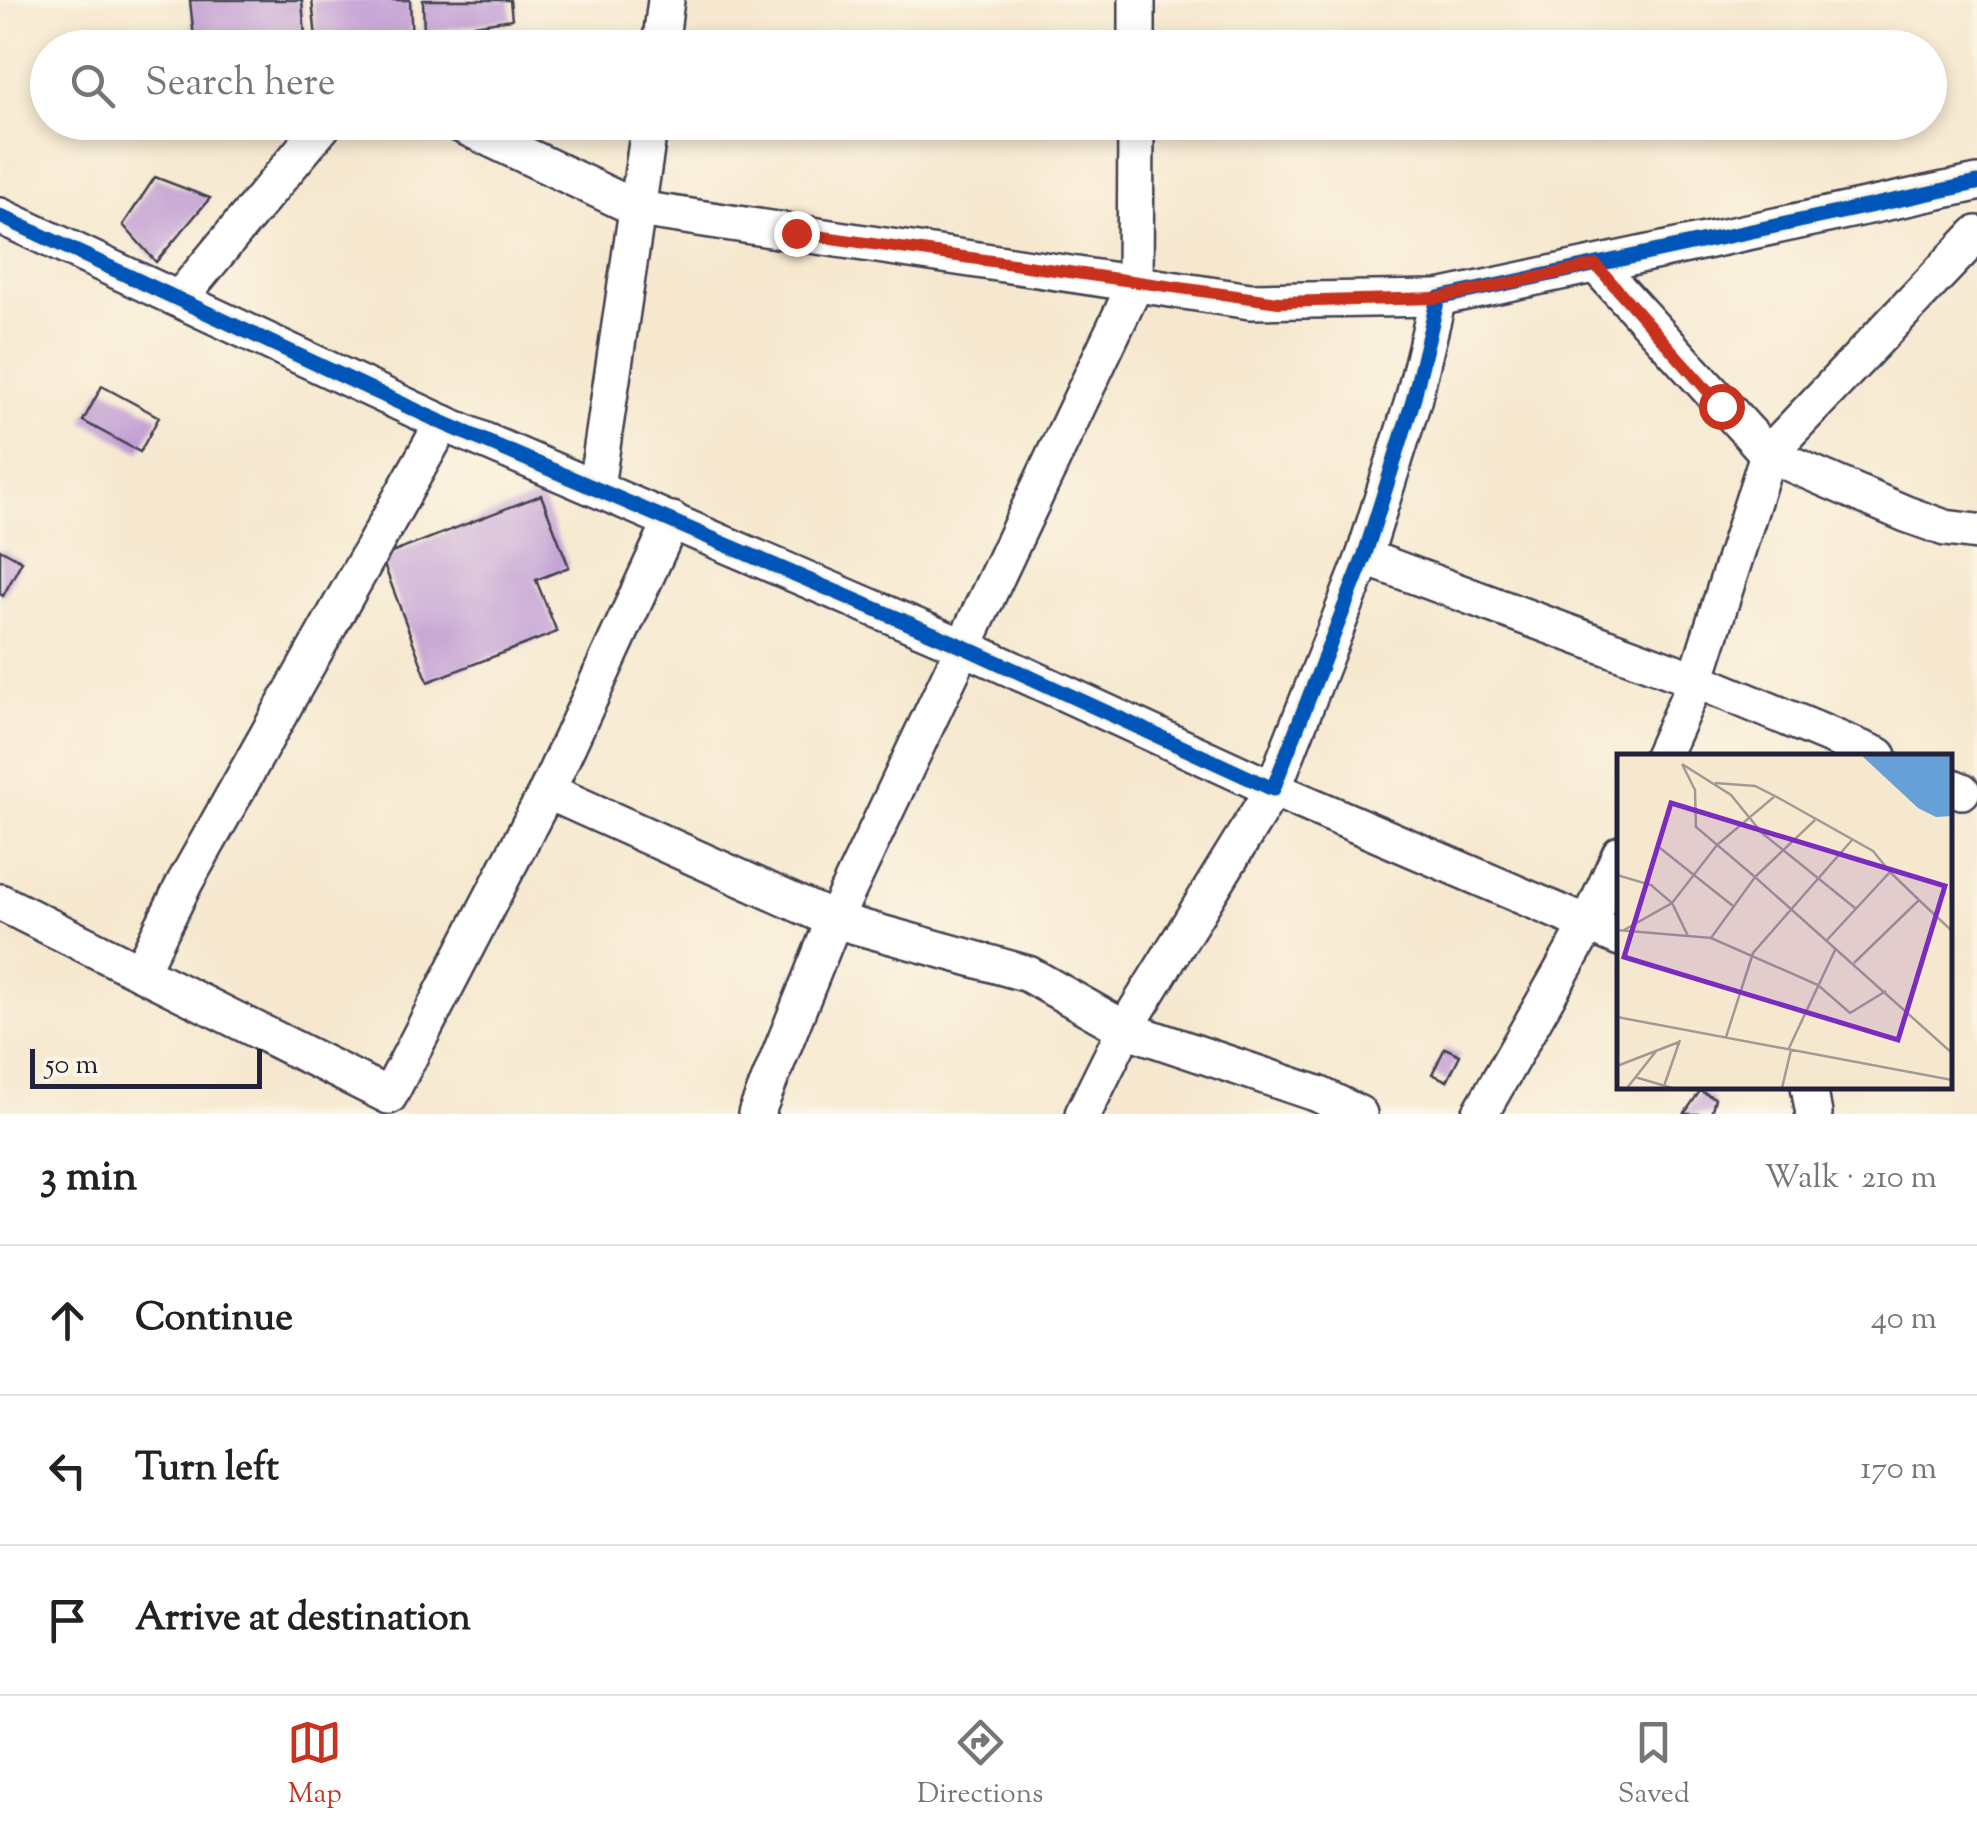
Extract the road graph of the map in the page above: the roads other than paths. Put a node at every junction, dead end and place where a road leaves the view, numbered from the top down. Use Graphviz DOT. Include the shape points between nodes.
graph roads {
  1 [pos="666,0"];
  2 [pos="1137,0"];
  3 [pos="662,30"];
  4 [pos="1136,30"];
  5 [pos="311,140"];
  6 [pos="493,140"];
  7 [pos="647,140"];
  8 [pos="1136,140"];
  9 [pos="1977,183"];
  10 [pos="638,208"];
  11 [pos="0,216"];
  12 [pos="1977,234"];
  13 [pos="1596,265"];
  14 [pos="1135,285"];
  15 [pos="1438,298"];
  16 [pos="179,299"];
  17 [pos="443,423"];
  18 [pos="1768,454"];
  19 [pos="596,486"];
  20 [pos="672,520"];
  21 [pos="1977,532"];
  22 [pos="1364,558"];
  23 [pos="964,647"];
  24 [pos="1696,680"];
  25 [pos="1663,754"];
  26 [pos="1874,754"];
  27 [pos="1274,789"];
  28 [pos="547,791"];
  29 [pos="1617,869"];
  30 [pos="0,902"];
  31 [pos="834,920"];
  32 [pos="1604,932"];
  33 [pos="140,972"];
  34 [pos="1124,1029"];
  35 [pos="1810,1089"];
  36 [pos="402,1105"];
  37 [pos="756,1114"];
  38 [pos="1083,1114"];
  39 [pos="1358,1114"];
  40 [pos="1480,1114"];
  41 [pos="1814,1114"];
  1 -- 3 [label="street"];
  2 -- 4 [label="street"];
  5 -- 16 [label="street"];
  6 -- 10 [label="street"];
  7 -- 10 [label="street"];
  8 -- 14 [label="street"];
  9 -- 13 [label="street"];
  10 -- 14 [label="street"];
  10 -- 19 [label="street"];
  11 -- 16 [label="street"];
  12 -- 18 [label="street"];
  13 -- 15 [label="street"];
  13 -- 18 [label="street"];
  14 -- 15 [label="street" via="1250,301"];
  14 -- 23 [label="street"];
  15 -- 22 [label="street"];
  16 -- 17 [label="street"];
  17 -- 19 [label="street"];
  17 -- 33 [label="street"];
  18 -- 21 [label="street" via="1906,514"];
  18 -- 24 [label="street"];
  19 -- 20 [label="street"];
  20 -- 23 [label="street"];
  20 -- 28 [label="street"];
  22 -- 24 [label="street"];
  22 -- 27 [label="street"];
  23 -- 27 [label="street"];
  23 -- 31 [label="street"];
  24 -- 25 [label="street"];
  24 -- 26 [label="street"];
  27 -- 32 [label="street"];
  27 -- 34 [label="street"];
  28 -- 31 [label="street"];
  28 -- 36 [label="street"];
  29 -- 32 [label="street"];
  30 -- 33 [label="street"];
  31 -- 34 [label="street" via="1028,974"];
  31 -- 37 [label="street"];
  32 -- 40 [label="street"];
  33 -- 36 [label="street"];
  34 -- 38 [label="street"];
  34 -- 39 [label="street" via="1318,1094"];
  35 -- 41 [label="street"];
}
